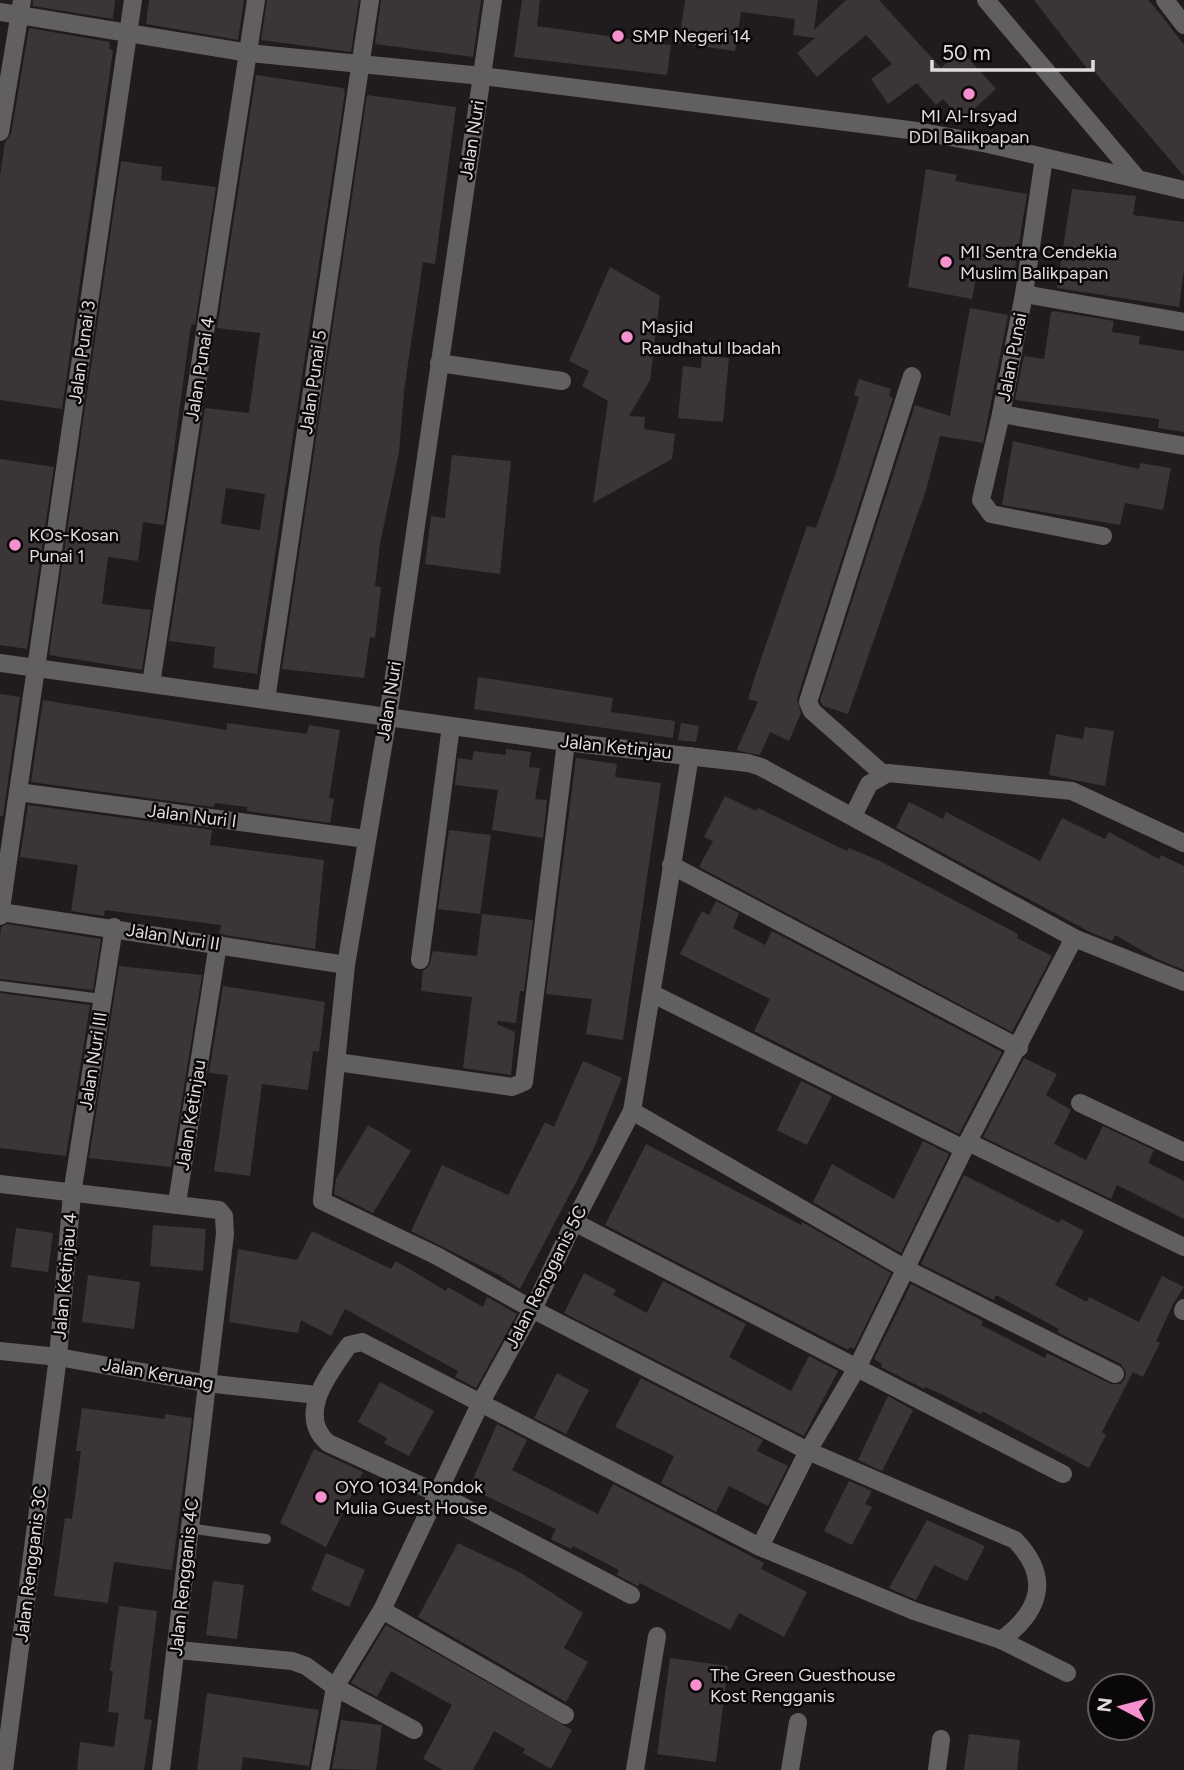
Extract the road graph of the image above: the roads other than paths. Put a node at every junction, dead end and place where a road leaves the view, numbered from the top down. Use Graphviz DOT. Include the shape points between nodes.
graph roads {
  1 [pos="134,0"];
  2 [pos="256,0"];
  3 [pos="370,0"];
  4 [pos="493,0"];
  5 [pos="986,0"];
  6 [pos="1165,0"];
  7 [pos="20,8"];
  8 [pos="0,12"];
  9 [pos="1184,25"];
  10 [pos="128,35"];
  11 [pos="249,53"];
  12 [pos="360,65"];
  13 [pos="482,76"];
  14 [pos="0,132"];
  15 [pos="1044,158"];
  16 [pos="1137,178"];
  17 [pos="1184,190"];
  18 [pos="1024,294"];
  19 [pos="1184,322"];
  20 [pos="439,363"];
  21 [pos="912,376"];
  22 [pos="562,381"];
  23 [pos="1001,414"];
  24 [pos="1184,446"];
  25 [pos="1103,536"];
  26 [pos="0,663"];
  27 [pos="36,668"];
  28 [pos="152,684"];
  29 [pos="266,700"];
  30 [pos="388,717"];
  31 [pos="451,726"];
  32 [pos="566,742"];
  33 [pos="690,756"];
  34 [pos="883,774"];
  35 [pos="18,792"];
  36 [pos="853,816"];
  37 [pos="366,839"];
  38 [pos="1184,843"];
  39 [pos="671,866"];
  40 [pos="0,914"];
  41 [pos="114,927"];
  42 [pos="1074,937"];
  43 [pos="218,944"];
  44 [pos="420,960"];
  45 [pos="346,965"];
  46 [pos="1184,982"];
  47 [pos="0,986"];
  48 [pos="653,994"];
  49 [pos="102,999"];
  50 [pos="1019,1048"];
  51 [pos="337,1062"];
  52 [pos="1080,1103"];
  53 [pos="632,1111"];
  54 [pos="966,1145"];
  55 [pos="1184,1152"];
  56 [pos="0,1184"];
  57 [pos="72,1194"];
  58 [pos="177,1203"];
  59 [pos="574,1222"];
  60 [pos="1184,1248"];
  61 [pos="906,1269"];
  62 [pos="532,1309"];
  63 [pos="0,1351"];
  64 [pos="58,1357"];
  65 [pos="858,1366"];
  66 [pos="1115,1374"];
  67 [pos="205,1383"];
  68 [pos="317,1395"];
  69 [pos="481,1402"];
  70 [pos="808,1451"];
  71 [pos="1063,1474"];
  72 [pos="437,1493"];
  73 [pos="188,1528"];
  74 [pos="266,1539"];
  75 [pos="760,1547"];
  76 [pos="631,1595"];
  77 [pos="382,1610"];
  78 [pos="657,1636"];
  79 [pos="1001,1640"];
  80 [pos="178,1650"];
  81 [pos="1067,1673"];
  82 [pos="335,1687"];
  83 [pos="565,1715"];
  84 [pos="798,1722"];
  85 [pos="414,1730"];
  86 [pos="941,1739"];
  87 [pos="4,1770"];
  88 [pos="161,1770"];
  89 [pos="320,1770"];
  90 [pos="635,1770"];
  91 [pos="790,1770"];
  92 [pos="937,1770"];
  1 -- 10 [label="street, Jalan Punai 3"];
  2 -- 11 [label="street, Jalan Punai 4"];
  3 -- 12 [label="street, Jalan Punai 5"];
  4 -- 13 [label="street, Jalan Nuri"];
  5 -- 16 [label="street"];
  6 -- 9 [label="street"];
  7 -- 8 [label="street"];
  7 -- 10 [label="street"];
  7 -- 14 [label="street"];
  10 -- 11 [label="street"];
  10 -- 27 [label="street, Jalan Punai 3"];
  11 -- 12 [label="street"];
  11 -- 28 [label="street, Jalan Punai 4"];
  12 -- 13 [label="street"];
  12 -- 29 [label="street, Jalan Punai 5"];
  13 -- 15 [label="street" via="917,131"];
  13 -- 20 [label="street, Jalan Nuri"];
  15 -- 16 [label="street"];
  15 -- 18 [label="street, Jalan Punai"];
  16 -- 17 [label="street"];
  18 -- 19 [label="street"];
  18 -- 23 [label="street, Jalan Punai"];
  20 -- 22 [label="street"];
  20 -- 30 [label="street, Jalan Nuri"];
  21 -- 34 [label="street" via="808,702 812,711"];
  23 -- 24 [label="street, Jalan Punai"];
  23 -- 25 [label="street" via="981,500 985,507 991,513"];
  26 -- 27 [label="street, Jalan Ketinjau"];
  27 -- 28 [label="street, Jalan Ketinjau"];
  27 -- 35 [label="street, Jalan Punai 3"];
  28 -- 29 [label="street, Jalan Ketinjau"];
  29 -- 30 [label="street, Jalan Ketinjau"];
  30 -- 31 [label="street, Jalan Ketinjau"];
  30 -- 37 [label="street, Jalan Nuri"];
  31 -- 32 [label="street, Jalan Ketinjau"];
  31 -- 44 [label="street"];
  32 -- 33 [label="street, Jalan Ketinjau"];
  32 -- 51 [label="street" via="524,1082 512,1087"];
  33 -- 36 [label="street, Jalan Ketinjau" via="761,767"];
  33 -- 39 [label="street, Jalan Rengganis 5C"];
  34 -- 36 [label="street" via="869,784"];
  34 -- 38 [label="street" via="1072,791"];
  35 -- 37 [label="street, Jalan Nuri I"];
  35 -- 40 [label="street, Jalan Punai 3"];
  36 -- 42 [label="street, Jalan Ketinjau"];
  37 -- 45 [label="street, Jalan Nuri"];
  39 -- 48 [label="street, Jalan Rengganis 5C"];
  39 -- 50 [label="street"];
  40 -- 41 [label="street, Jalan Nuri II"];
  41 -- 43 [label="street, Jalan Nuri II"];
  41 -- 49 [label="street, Jalan Nuri III"];
  42 -- 46 [label="street, Jalan Ketinjau"];
  42 -- 50 [label="street"];
  43 -- 45 [label="street, Jalan Nuri II"];
  43 -- 58 [label="street, Jalan Ketinjau"];
  45 -- 51 [label="street, Jalan Nuri"];
  47 -- 49 [label="lane"];
  48 -- 53 [label="street, Jalan Rengganis 5C"];
  48 -- 54 [label="street"];
  49 -- 57 [label="street, Jalan Nuri III"];
  50 -- 54 [label="street"];
  51 -- 62 [label="street, Jalan Nuri" via="322,1201"];
  52 -- 55 [label="street"];
  53 -- 59 [label="street, Jalan Rengganis 5C"];
  53 -- 61 [label="street"];
  54 -- 60 [label="street"];
  54 -- 61 [label="street"];
  56 -- 57 [label="street"];
  57 -- 58 [label="street"];
  57 -- 64 [label="street, Jalan Ketinjau 4"];
  58 -- 67 [label="street, Jalan Rengganis 4C" via="219,1210 226,1224"];
  59 -- 62 [label="street, Jalan Rengganis 5C"];
  59 -- 65 [label="street"];
  61 -- 65 [label="street"];
  61 -- 66 [label="street"];
  62 -- 69 [label="street, Jalan Rengganis 5C"];
  62 -- 70 [label="street"];
  63 -- 64 [label="street, Jalan Keruang"];
  64 -- 67 [label="street, Jalan Keruang"];
  64 -- 87 [label="street, Jalan Rengganis 3C"];
  65 -- 70 [label="street"];
  65 -- 71 [label="street"];
  67 -- 68 [label="street, Jalan Keruang"];
  67 -- 73 [label="street, Jalan Rengganis 4C"];
  68 -- 69 [label="street" via="349,1345 362,1342"];
  68 -- 72 [label="street" via="315,1425 328,1443"];
  69 -- 72 [label="street, Jalan Rengganis 5C"];
  69 -- 75 [label="street"];
  70 -- 75 [label="street"];
  70 -- 79 [label="street" via="1015,1541 1033,1559 1037,1574 1034,1603 1021,1625"];
  72 -- 76 [label="street"];
  72 -- 77 [label="street, Jalan Rengganis 5C"];
  73 -- 74 [label="lane"];
  73 -- 80 [label="street, Jalan Rengganis 4C"];
  75 -- 79 [label="street" via="914,1611"];
  77 -- 82 [label="street, Jalan Rengganis 5C"];
  77 -- 83 [label="street"];
  78 -- 90 [label="street"];
  79 -- 81 [label="street"];
  80 -- 82 [label="street" via="292,1661"];
  80 -- 88 [label="street, Jalan Rengganis 4C"];
  82 -- 85 [label="street"];
  82 -- 89 [label="street, Jalan Rengganis 5C"];
  84 -- 91 [label="street"];
  86 -- 92 [label="street"];
}
